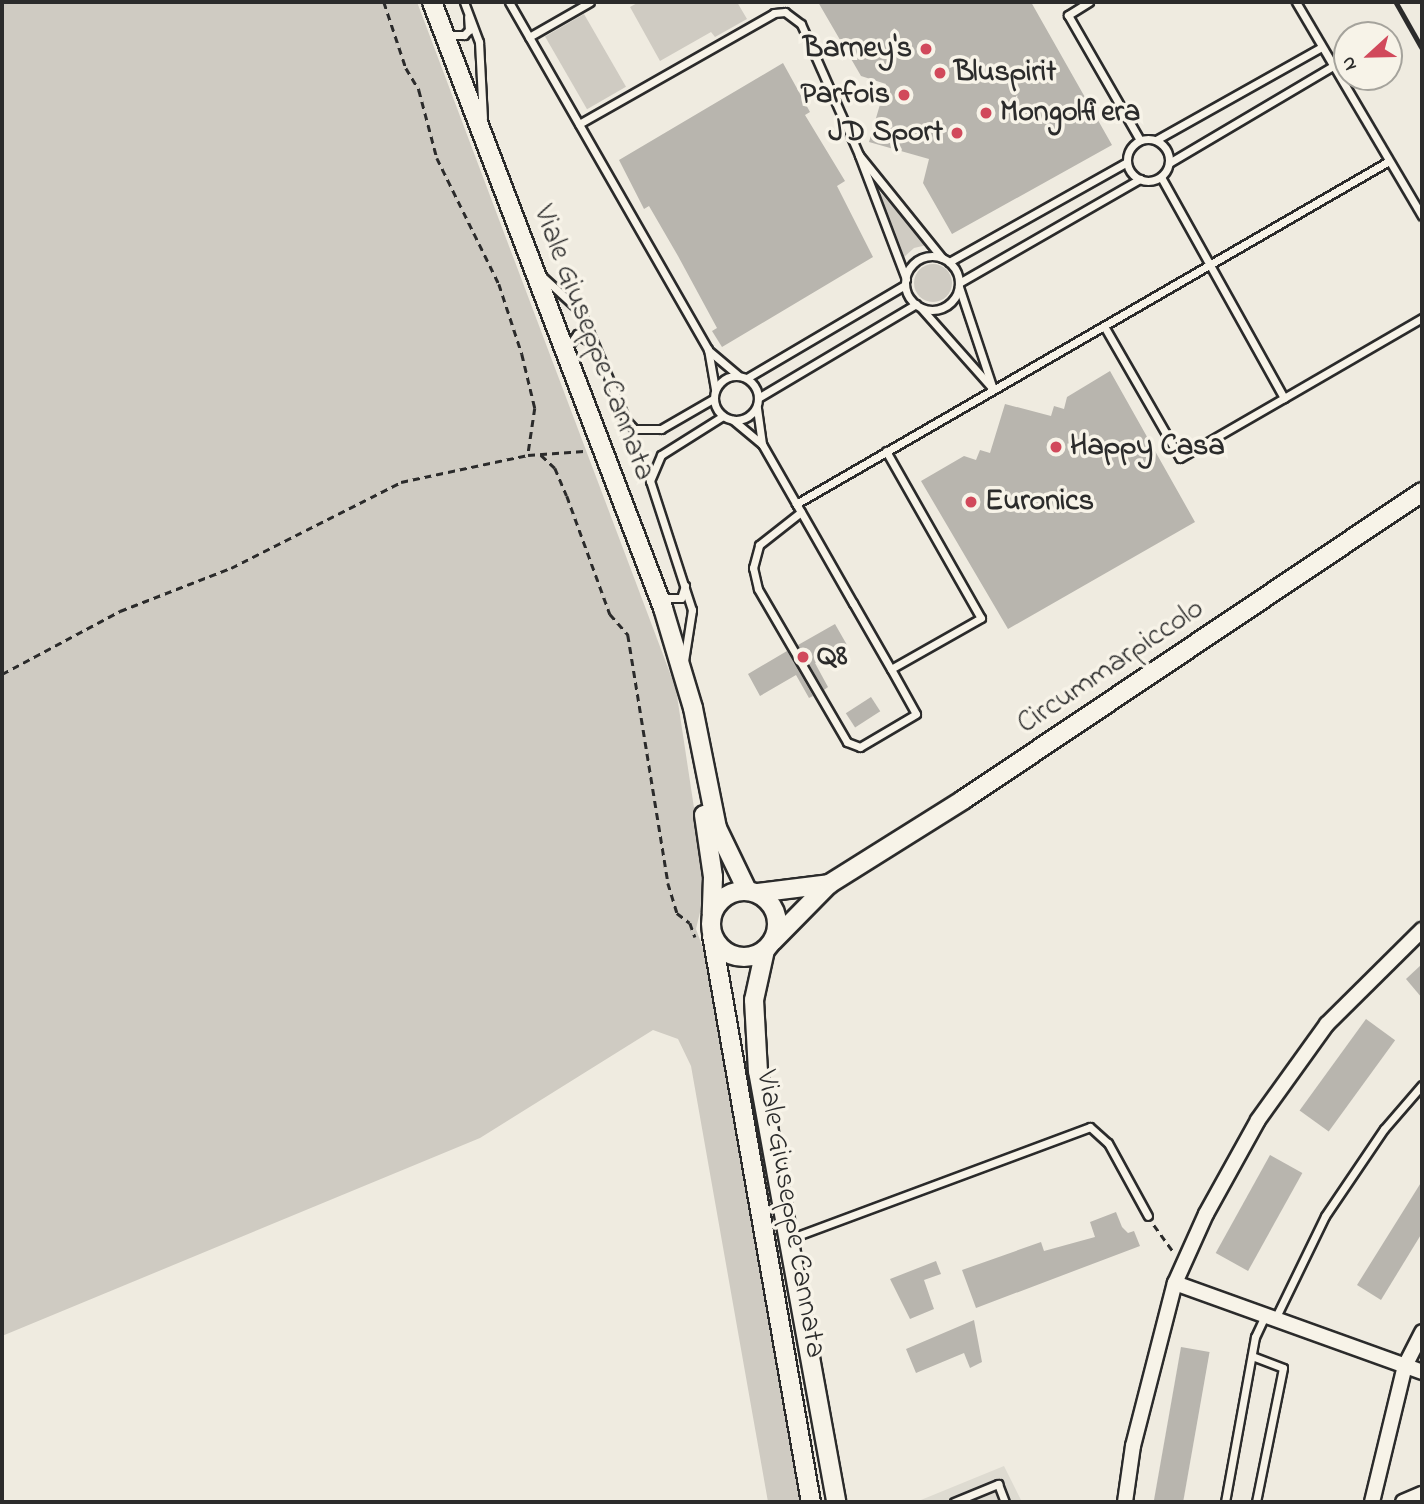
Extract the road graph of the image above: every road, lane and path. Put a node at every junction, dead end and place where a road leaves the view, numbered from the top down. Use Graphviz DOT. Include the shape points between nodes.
graph roads {
  1 [pos="384,2"];
  2 [pos="432,2"];
  3 [pos="464,2"];
  4 [pos="509,2"];
  5 [pos="590,2"];
  6 [pos="1089,2"];
  7 [pos="1296,2"];
  8 [pos="443,31"];
  9 [pos="529,37"];
  10 [pos="1322,47"];
  11 [pos="1333,64"];
  12 [pos="1333,67"];
  13 [pos="1348,91"];
  14 [pos="579,124"];
  15 [pos="483,133"];
  16 [pos="1140,140"];
  17 [pos="1156,140"];
  18 [pos="859,155"];
  19 [pos="1389,161"];
  20 [pos="1127,162"];
  21 [pos="1169,163"];
  22 [pos="1161,177"];
  23 [pos="1140,179"];
  24 [pos="1422,216"];
  25 [pos="946,260"];
  26 [pos="1209,266"];
  27 [pos="535,269"];
  28 [pos="906,282"];
  29 [pos="959,285"];
  30 [pos="918,306"];
  31 [pos="1422,318"];
  32 [pos="1104,326"];
  33 [pos="595,346"];
  34 [pos="708,349"];
  35 [pos="569,354"];
  36 [pos="738,375"];
  37 [pos="747,378"];
  38 [pos="715,389"];
  39 [pos="993,389"];
  40 [pos="1284,398"];
  41 [pos="713,399"];
  42 [pos="757,402"];
  43 [pos="723,416"];
  44 [pos="732,420"];
  45 [pos="762,444"];
  46 [pos="604,450"];
  47 [pos="886,451"];
  48 [pos="540,454"];
  49 [pos="528,455"];
  50 [pos="1422,492"];
  51 [pos="796,504"];
  52 [pos="801,512"];
  53 [pos="685,582"];
  54 [pos="659,597"];
  55 [pos="891,669"];
  56 [pos="682,672"];
  57 [pos="2,674"];
  58 [pos="693,708"];
  59 [pos="829,884"];
  60 [pos="752,892"];
  61 [pos="712,914"];
  62 [pos="1422,930"];
  63 [pos="706,939"];
  64 [pos="769,945"];
  65 [pos="1422,1085"];
  66 [pos="1149,1216"];
  67 [pos="788,1239"];
  68 [pos="1183,1265"];
  69 [pos="1175,1283"];
  70 [pos="1270,1317"];
  71 [pos="1422,1332"];
  72 [pos="1252,1356"];
  73 [pos="1405,1366"];
  74 [pos="1422,1372"];
  75 [pos="1422,1494"];
  76 [pos="811,1502"];
  77 [pos="836,1502"];
  78 [pos="954,1502"];
  79 [pos="1005,1502"];
  80 [pos="1125,1502"];
  81 [pos="1225,1502"];
  82 [pos="1255,1502"];
  83 [pos="1372,1502"];
  84 [pos="1403,1502"];
  1 -- 49 [label="path" via="406,68 419,90 437,158 499,284 522,354 535,408"];
  2 -- 8 [label="street, Viale Giuseppe Cannata"];
  3 -- 8 [label="lane" via="469,30 459,38"];
  3 -- 15 [label="lane" via="479,42"];
  4 -- 9 [label="lane"];
  5 -- 9 [label="lane"];
  6 -- 16 [label="lane" via="1068,15"];
  7 -- 10 [label="lane"];
  8 -- 15 [label="street, Viale Giuseppe Cannata"];
  9 -- 14 [label="lane"];
  10 -- 11 [label="lane"];
  10 -- 17 [label="lane"];
  12 -- 21 [label="lane"];
  13 -- 19 [label="lane"];
  14 -- 18 [label="lane" via="774,13 793,15"];
  14 -- 34 [label="lane"];
  15 -- 27 [label="street, Viale Giuseppe Cannata"];
  16 -- 17 [label="lane"];
  16 -- 20 [label="lane" via="1130,149"];
  17 -- 21 [label="lane" via="1167,149"];
  18 -- 25 [label="lane"];
  18 -- 28 [label="lane"];
  19 -- 24 [label="lane"];
  19 -- 26 [label="lane"];
  20 -- 23 [label="lane"];
  20 -- 25 [label="lane"];
  21 -- 22 [label="lane"];
  22 -- 23 [label="lane"];
  22 -- 26 [label="lane"];
  23 -- 29 [label="lane"];
  25 -- 28 [label="lane" via="920,260"];
  25 -- 29 [label="lane"];
  26 -- 32 [label="lane"];
  26 -- 40 [label="lane"];
  27 -- 33 [label="lane" via="581,312"];
  27 -- 35 [label="street, Viale Giuseppe Cannata"];
  28 -- 30 [label="lane"];
  28 -- 37 [label="lane"];
  29 -- 30 [label="lane" via="946,306"];
  29 -- 39 [label="lane"];
  30 -- 39 [label="lane"];
  30 -- 42 [label="lane"];
  31 -- 40 [label="lane"];
  32 -- 39 [label="lane"];
  32 -- 40 [label="lane" via="1180,458"];
  33 -- 35 [label="lane" via="577,334 567,342"];
  33 -- 41 [label="lane" via="634,429 661,429"];
  34 -- 36 [label="lane"];
  34 -- 38 [label="lane"];
  35 -- 46 [label="street, Viale Giuseppe Cannata"];
  36 -- 37 [label="lane"];
  36 -- 38 [label="lane" via="724,378"];
  37 -- 42 [label="lane"];
  38 -- 41 [label="lane"];
  39 -- 47 [label="lane"];
  41 -- 43 [label="lane"];
  42 -- 44 [label="lane" via="747,417"];
  42 -- 45 [label="lane"];
  43 -- 44 [label="lane"];
  43 -- 53 [label="lane" via="661,455 650,481"];
  44 -- 45 [label="lane"];
  45 -- 51 [label="lane"];
  46 -- 48 [label="path"];
  46 -- 54 [label="street, Viale Giuseppe Cannata"];
  47 -- 51 [label="lane"];
  47 -- 55 [label="lane" via="981,618"];
  48 -- 49 [label="path"];
  48 -- 63 [label="path" via="555,468 610,614 628,635 668,883 677,913"];
  49 -- 57 [label="path" via="401,482 231,568 120,611"];
  50 -- 59 [label="street, Circummarpiccolo" via="963,800"];
  51 -- 52 [label="lane"];
  52 -- 55 [label="lane"];
  52 -- 55 [label="lane" via="759,545 753,568 758,589 847,741 860,747 916,714"];
  53 -- 54 [label="lane" via="681,598 667,601"];
  53 -- 56 [label="lane" via="692,610"];
  54 -- 56 [label="street, Viale Giuseppe Cannata"];
  56 -- 58 [label="street, Viale Giuseppe Cannata"];
  58 -- 60 [label="street, Viale Giuseppe Cannata" via="717,828"];
  58 -- 61 [label="street, Viale Giuseppe Cannata" via="713,877"];
  59 -- 60 [label="street, Circummarpiccolo"];
  59 -- 64 [label="street, Circummarpiccolo"];
  60 -- 61 [label="street" via="725,896"];
  60 -- 64 [label="street" via="767,899 777,919"];
  61 -- 63 [label="street"];
  62 -- 68 [label="street" via="1327,1024 1258,1120"];
  63 -- 64 [label="street" via="735,956"];
  63 -- 76 [label="street, Viale Giuseppe Cannata"];
  64 -- 67 [label="street, Viale Giuseppe Cannata" via="758,967 754,1031"];
  65 -- 70 [label="lane" via="1384,1129 1325,1216"];
  66 -- 67 [label="lane" via="1108,1143 1090,1127"];
  66 -- 68 [label="path"];
  67 -- 77 [label="street, Viale Giuseppe Cannata"];
  68 -- 69 [label="street"];
  69 -- 70 [label="street"];
  69 -- 80 [label="street" via="1133,1446"];
  70 -- 72 [label="lane"];
  70 -- 73 [label="street"];
  71 -- 73 [label="street"];
  72 -- 81 [label="lane"];
  72 -- 82 [label="lane" via="1283,1368"];
  73 -- 74 [label="street"];
  73 -- 83 [label="street"];
  75 -- 84 [label="street"];
  78 -- 79 [label="lane" via="998,1484"];
}
